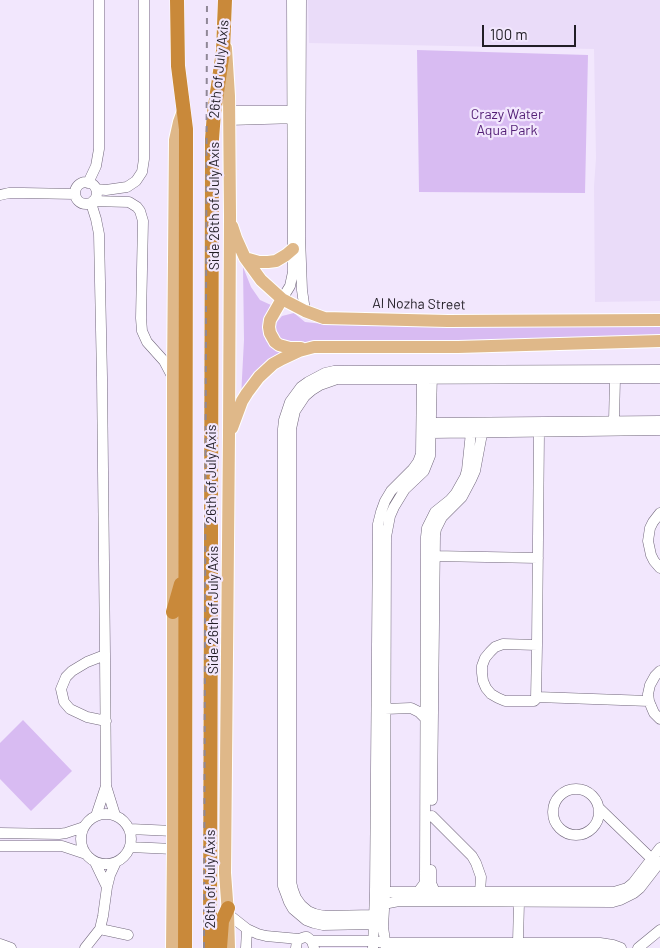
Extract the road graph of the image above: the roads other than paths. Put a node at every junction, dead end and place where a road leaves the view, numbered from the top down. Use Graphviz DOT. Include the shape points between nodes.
graph roads {
  1 [pos="99,0"];
  2 [pos="144,0"];
  3 [pos="177,0"];
  4 [pos="225,0"];
  5 [pos="292,0"];
  6 [pos="300,0"];
  7 [pos="224,33"];
  8 [pos="183,111"];
  9 [pos="296,114"];
  10 [pos="229,116"];
  11 [pos="92,186"];
  12 [pos="3,192"];
  13 [pos="296,192"];
  14 [pos="75,194"];
  15 [pos="92,202"];
  16 [pos="230,216"];
  17 [pos="293,249"];
  18 [pos="245,258"];
  19 [pos="282,299"];
  20 [pos="305,312"];
  21 [pos="660,320"];
  22 [pos="660,342"];
  23 [pos="314,348"];
  24 [pos="660,370"];
  25 [pos="427,375"];
  26 [pos="173,378"];
  27 [pos="614,378"];
  28 [pos="660,378"];
  29 [pos="614,421"];
  30 [pos="660,421"];
  31 [pos="431,428"];
  32 [pos="477,428"];
  33 [pos="660,430"];
  34 [pos="539,432"];
  35 [pos="229,435"];
  36 [pos="660,513"];
  37 [pos="434,556"];
  38 [pos="538,558"];
  39 [pos="660,568"];
  40 [pos="185,569"];
  41 [pos="172,612"];
  42 [pos="537,644"];
  43 [pos="106,655"];
  44 [pos="660,671"];
  45 [pos="425,694"];
  46 [pos="537,697"];
  47 [pos="649,701"];
  48 [pos="411,708"];
  49 [pos="385,709"];
  50 [pos="425,718"];
  51 [pos="660,719"];
  52 [pos="106,722"];
  53 [pos="106,786"];
  54 [pos="599,808"];
  55 [pos="115,815"];
  56 [pos="96,816"];
  57 [pos="432,816"];
  58 [pos="84,827"];
  59 [pos="130,829"];
  60 [pos="173,831"];
  61 [pos="0,832"];
  62 [pos="0,846"];
  63 [pos="130,847"];
  64 [pos="660,848"];
  65 [pos="173,849"];
  66 [pos="86,854"];
  67 [pos="95,862"];
  68 [pos="116,862"];
  69 [pos="656,862"];
  70 [pos="107,886"];
  71 [pos="380,892"];
  72 [pos="480,892"];
  73 [pos="418,897"];
  74 [pos="436,897"];
  75 [pos="519,902"];
  76 [pos="228,911"];
  77 [pos="377,912"];
  78 [pos="100,929"];
  79 [pos="247,929"];
  80 [pos="660,930"];
  81 [pos="128,935"];
  82 [pos="276,937"];
  83 [pos="518,942"];
  84 [pos="297,943"];
  85 [pos="0,944"];
  86 [pos="313,944"];
  87 [pos="373,945"];
  88 [pos="385,945"];
  89 [pos="11,948"];
  90 [pos="85,948"];
  91 [pos="172,948"];
  92 [pos="185,948"];
  93 [pos="210,948"];
  94 [pos="220,948"];
  95 [pos="229,948"];
  96 [pos="246,948"];
  97 [pos="275,948"];
  98 [pos="620,948"];
  99 [pos="638,948"];
  1 -- 11 [label="street" via="99,149"];
  2 -- 11 [label="street" via="142,172 127,187 106,190"];
  3 -- 8 [label="highway, 26th of July Axis" via="178,66"];
  4 -- 7 [label="highway, 26th of July Axis"];
  5 -- 9 [label="street"];
  6 -- 9 [label="street"];
  7 -- 10 [label="main road, Side 26th of July Axis"];
  7 -- 93 [label="highway, 26th of July Axis" via="212,139"];
  8 -- 26 [label="main road" via="175,140"];
  8 -- 40 [label="highway, 26th of July Axis" via="186,147"];
  9 -- 10 [label="street"];
  9 -- 13 [label="street"];
  10 -- 16 [label="main road, Side 26th of July Axis"];
  11 -- 14 [label="street" via="82,183"];
  11 -- 15 [label="street" via="96,195"];
  12 -- 14 [label="street"];
  13 -- 17 [label="street"];
  13 -- 20 [label="street"];
  14 -- 15 [label="street" via="79,202"];
  15 -- 26 [label="street" via="130,202 140,211 143,226 142,331"];
  15 -- 43 [label="street" via="99,234"];
  16 -- 18 [label="main road, Al Nozha Street"];
  16 -- 35 [label="main road, Side 26th of July Axis"];
  17 -- 18 [label="main road" via="276,261 258,262"];
  17 -- 19 [label="street" via="293,277"];
  18 -- 19 [label="main road, Al Nozha Street" via="261,280"];
  19 -- 20 [label="main road, Al Nozha Street"];
  19 -- 23 [label="main road" via="270,320 270,333 275,342 284,347"];
  20 -- 21 [label="main road, Al Nozha Street" via="328,319 400,321"];
  22 -- 23 [label="main road"];
  23 -- 35 [label="main road" via="282,359 259,377 242,402"];
  24 -- 25 [label="street"];
  25 -- 27 [label="street"];
  25 -- 31 [label="street"];
  25 -- 71 [label="street" via="421,454 414,469 391,491 378,524"];
  25 -- 77 [label="street" via="325,373 301,387 290,402 288,420 291,429 292,890 301,905 316,914"];
  26 -- 41 [label="main road"];
  27 -- 28 [label="street"];
  27 -- 29 [label="street"];
  29 -- 30 [label="street"];
  29 -- 32 [label="street"];
  31 -- 32 [label="street"];
  31 -- 49 [label="street" via="428,464 399,498 387,526"];
  32 -- 34 [label="street"];
  32 -- 37 [label="street" via="475,471 468,489 442,517 436,529"];
  32 -- 45 [label="street" via="465,477 427,528"];
  33 -- 34 [label="street"];
  34 -- 38 [label="street"];
  35 -- 76 [label="main road, Side 26th of July Axis" via="225,873"];
  36 -- 39 [label="street" via="653,522 648,541 651,555"];
  37 -- 38 [label="street"];
  37 -- 57 [label="street"];
  38 -- 42 [label="street"];
  40 -- 41 [label="highway"];
  40 -- 92 [label="highway, 26th of July Axis"];
  41 -- 60 [label="main road"];
  42 -- 46 [label="street"];
  42 -- 46 [label="street" via="502,644 490,652 482,666 486,688 498,698 534,701"];
  43 -- 52 [label="street"];
  43 -- 52 [label="street" via="72,671 61,689 64,702 70,709"];
  44 -- 47 [label="street" via="650,685"];
  45 -- 48 [label="street"];
  45 -- 50 [label="street"];
  46 -- 47 [label="street"];
  47 -- 51 [label="street"];
  48 -- 49 [label="street"];
  48 -- 50 [label="street"];
  49 -- 71 [label="street"];
  50 -- 73 [label="street" via="425,880"];
  52 -- 53 [label="street"];
  53 -- 55 [label="street"];
  53 -- 56 [label="street"];
  54 -- 54 [label="street" via="591,794 582,789 571,789 554,802 553,818 567,833 583,834 596,824"];
  54 -- 69 [label="street"];
  55 -- 56 [label="street"];
  55 -- 59 [label="street"];
  56 -- 58 [label="street"];
  57 -- 72 [label="street" via="476,862"];
  57 -- 74 [label="street" via="431,883"];
  58 -- 61 [label="street" via="66,834"];
  58 -- 66 [label="street" via="81,836"];
  59 -- 60 [label="street"];
  59 -- 63 [label="street"];
  60 -- 65 [label="main road"];
  62 -- 66 [label="street" via="62,846"];
  63 -- 65 [label="street"];
  63 -- 68 [label="street"];
  64 -- 69 [label="street"];
  65 -- 91 [label="main road"];
  66 -- 67 [label="street"];
  67 -- 68 [label="street"];
  67 -- 70 [label="street"];
  68 -- 70 [label="street"];
  69 -- 72 [label="street" via="633,884 620,891"];
  69 -- 75 [label="street" via="640,888 620,900"];
  70 -- 78 [label="street"];
  71 -- 73 [label="street"];
  71 -- 77 [label="street"];
  72 -- 74 [label="street"];
  73 -- 74 [label="street"];
  73 -- 77 [label="street" via="399,901"];
  74 -- 75 [label="street"];
  75 -- 83 [label="street"];
  76 -- 79 [label="street"];
  76 -- 94 [label="highway" via="222,921"];
  76 -- 95 [label="main road, Side 26th of July Axis"];
  77 -- 87 [label="street"];
  77 -- 88 [label="street"];
  78 -- 81 [label="street"];
  78 -- 90 [label="street"];
  79 -- 82 [label="street"];
  79 -- 96 [label="street"];
  80 -- 99 [label="street"];
  82 -- 84 [label="street"];
  82 -- 97 [label="street"];
  83 -- 88 [label="street"];
  83 -- 98 [label="street" via="600,943"];
  84 -- 86 [label="street" via="307,937"];
  85 -- 89 [label="street"];
  86 -- 87 [label="street"];
  87 -- 88 [label="street"];
}
